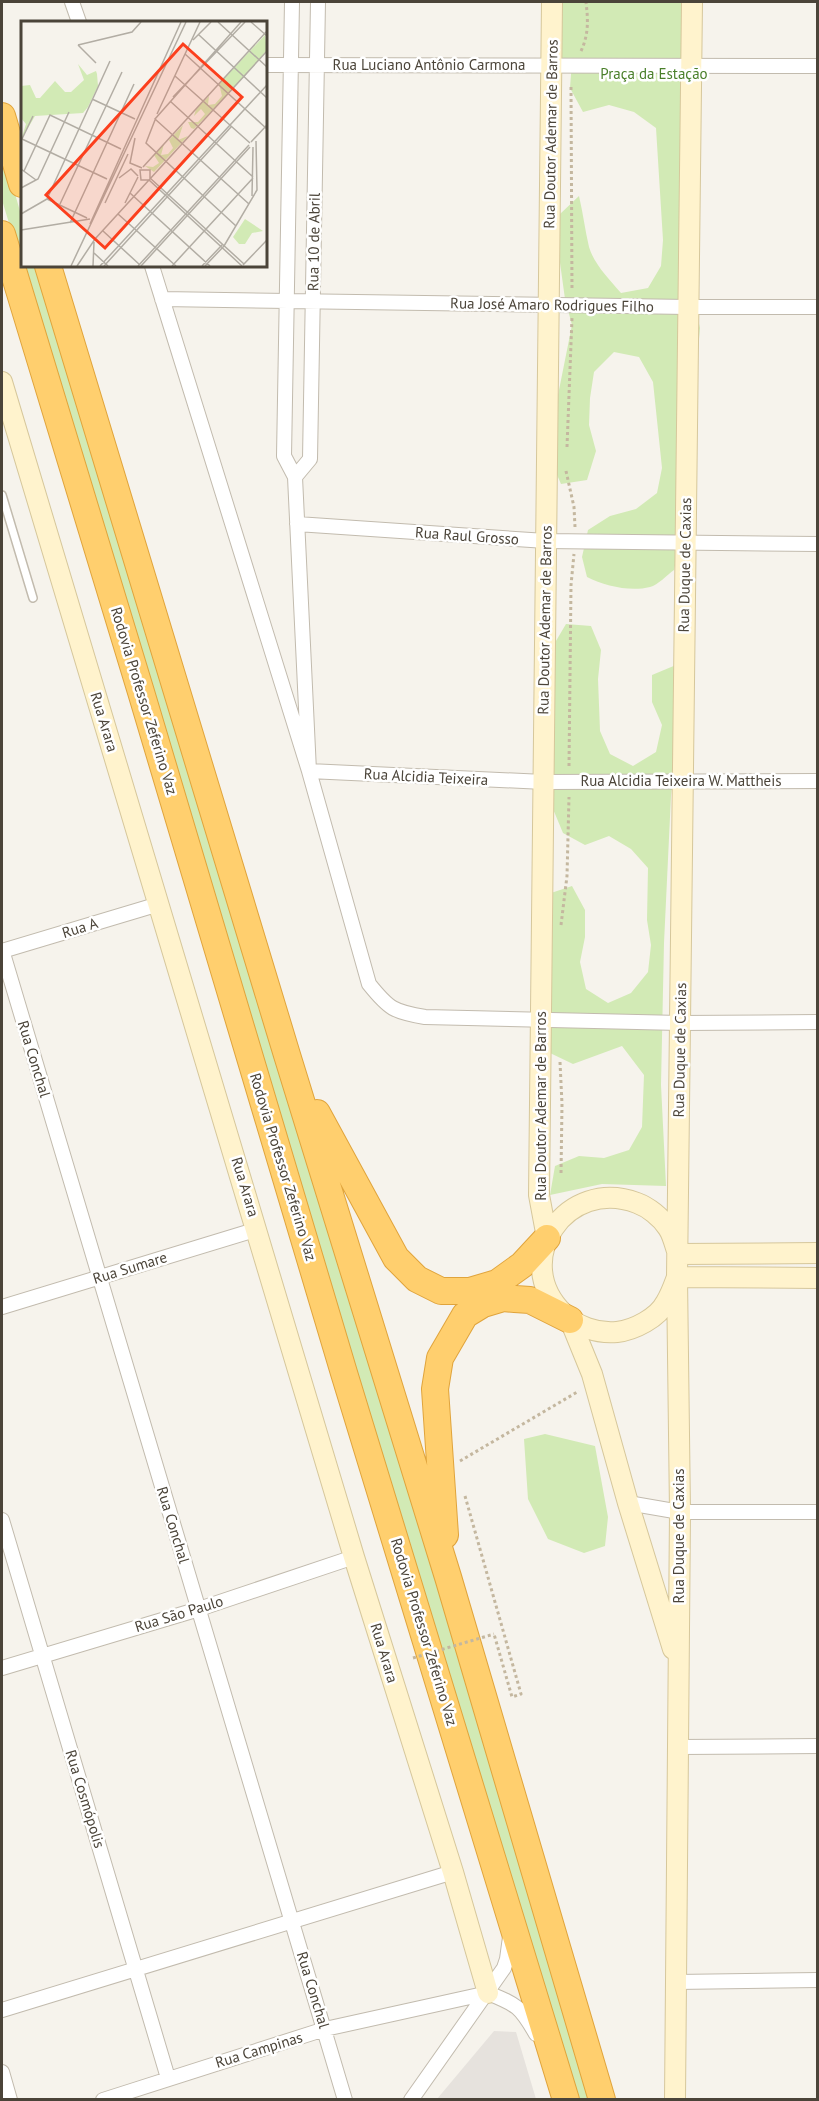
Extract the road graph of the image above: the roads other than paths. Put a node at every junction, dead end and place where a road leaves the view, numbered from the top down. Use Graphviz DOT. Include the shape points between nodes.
graph roads {
  1 [pos="72,2"];
  2 [pos="292,2"];
  3 [pos="318,2"];
  4 [pos="552,2"];
  5 [pos="692,2"];
  6 [pos="79,21"];
  7 [pos="267,64"];
  8 [pos="292,65"];
  9 [pos="318,65"];
  10 [pos="561,65"];
  11 [pos="691,65"];
  12 [pos="818,66"];
  13 [pos="2,116"];
  14 [pos="21,181"];
  15 [pos="2,234"];
  16 [pos="48,267"];
  17 [pos="152,267"];
  18 [pos="162,298"];
  19 [pos="287,299"];
  20 [pos="313,300"];
  21 [pos="549,305"];
  22 [pos="688,307"];
  23 [pos="818,307"];
  24 [pos="2,382"];
  25 [pos="295,477"];
  26 [pos="2,495"];
  27 [pos="297,524"];
  28 [pos="546,542"];
  29 [pos="686,543"];
  30 [pos="818,544"];
  31 [pos="33,598"];
  32 [pos="309,771"];
  33 [pos="683,780"];
  34 [pos="818,781"];
  35 [pos="544,782"];
  36 [pos="159,904"];
  37 [pos="2,951"];
  38 [pos="541,1021"];
  39 [pos="818,1022"];
  40 [pos="680,1023"];
  41 [pos="287,1055"];
  42 [pos="258,1229"];
  43 [pos="547,1238"];
  44 [pos="818,1253"];
  45 [pos="678,1254"];
  46 [pos="99,1277"];
  47 [pos="677,1277"];
  48 [pos="818,1278"];
  49 [pos="2,1307"];
  50 [pos="570,1320"];
  51 [pos="628,1503"];
  52 [pos="680,1512"];
  53 [pos="818,1512"];
  54 [pos="2,1520"];
  55 [pos="354,1557"];
  56 [pos="448,1577"];
  57 [pos="199,1609"];
  58 [pos="42,1655"];
  59 [pos="679,1666"];
  60 [pos="2,1668"];
  61 [pos="818,1746"];
  62 [pos="678,1747"];
  63 [pos="453,1872"];
  64 [pos="512,1920"];
  65 [pos="292,1921"];
  66 [pos="135,1969"];
  67 [pos="818,1980"];
  68 [pos="676,1983"];
  69 [pos="488,1993"];
  70 [pos="2,2010"];
  71 [pos="325,2029"];
  72 [pos="557,2070"];
  73 [pos="2,2072"];
  74 [pos="168,2078"];
  75 [pos="10,2100"];
  76 [pos="103,2100"];
  77 [pos="345,2100"];
  78 [pos="411,2100"];
  79 [pos="566,2100"];
  80 [pos="602,2100"];
  81 [pos="675,2100"];
  1 -- 6 [label="street"];
  2 -- 8 [label="street, Rua 10 de Abril"];
  3 -- 9 [label="street, Rua 10 de Abril"];
  4 -- 10 [label="street, Rua Doutor Ademar de Barros"];
  5 -- 11 [label="street, Rua Duque de Caxias"];
  7 -- 8 [label="street, Rua Luciano Antônio Carmona"];
  8 -- 9 [label="street, Rua Luciano Antônio Carmona"];
  8 -- 19 [label="street, Rua 10 de Abril"];
  9 -- 10 [label="street, Rua Luciano Antônio Carmona"];
  9 -- 20 [label="street, Rua 10 de Abril"];
  10 -- 11 [label="street, Rua Luciano Antônio Carmona"];
  10 -- 21 [label="street, Rua Doutor Ademar de Barros"];
  11 -- 12 [label="street, Rua Luciano Antônio Carmona"];
  11 -- 22 [label="street, Rua Duque de Caxias"];
  13 -- 14 [label="highway"];
  15 -- 64 [label="highway, Rodovia Professor Zeferino Vaz"];
  16 -- 41 [label="highway"];
  17 -- 18 [label="street"];
  18 -- 19 [label="street, Rua José Amaro Rodrigues Filho"];
  18 -- 32 [label="street"];
  19 -- 20 [label="street, Rua José Amaro Rodrigues Filho"];
  19 -- 25 [label="street, Rua 10 de Abril" via="284,456"];
  20 -- 21 [label="street, Rua José Amaro Rodrigues Filho"];
  20 -- 25 [label="street, Rua 10 de Abril" via="310,459"];
  21 -- 22 [label="street, Rua José Amaro Rodrigues Filho"];
  21 -- 28 [label="street, Rua Doutor Ademar de Barros"];
  22 -- 23 [label="street, Rua José Amaro Rodrigues Filho"];
  22 -- 29 [label="street, Rua Duque de Caxias"];
  24 -- 36 [label="street, Rua Arara"];
  25 -- 27 [label="street, Rua 10 de Abril"];
  26 -- 31 [label="lane"];
  27 -- 28 [label="street, Rua Raul Grosso"];
  27 -- 32 [label="street, Rua 10 de Abril"];
  28 -- 29 [label="street, Rua Raul Grosso"];
  28 -- 35 [label="street, Rua Doutor Ademar de Barros"];
  29 -- 30 [label="street, Rua Raul Grosso"];
  29 -- 33 [label="street, Rua Duque de Caxias"];
  32 -- 35 [label="street, Rua Alcidia Teixeira"];
  32 -- 38 [label="street" via="369,984 383,1002 402,1013 425,1017"];
  33 -- 34 [label="street, Rua Alcidia Teixeira W. Mattheis"];
  33 -- 35 [label="street, Rua Alcidia Teixeira W. Mattheis"];
  33 -- 40 [label="street, Rua Duque de Caxias"];
  35 -- 38 [label="street, Rua Doutor Ademar de Barros"];
  36 -- 37 [label="street, Rua A"];
  36 -- 42 [label="street, Rua Arara"];
  37 -- 46 [label="street, Rua Conchal"];
  38 -- 40 [label="street"];
  38 -- 43 [label="street, Rua Doutor Ademar de Barros" via="539,1195"];
  39 -- 40 [label="street"];
  40 -- 45 [label="street, Rua Duque de Caxias"];
  41 -- 43 [label="highway" via="396,1258 417,1279 441,1292 470,1291 497,1284"];
  41 -- 56 [label="highway"];
  42 -- 46 [label="street, Rua Sumare"];
  42 -- 55 [label="street, Rua Arara"];
  43 -- 45 [label="street" via="558,1220 573,1207 595,1198 622,1197 647,1207 668,1228"];
  43 -- 50 [label="street" via="542,1262 545,1287"];
  44 -- 45 [label="street"];
  45 -- 47 [label="street, Rua Duque de Caxias"];
  46 -- 49 [label="street, Rua Sumare"];
  46 -- 57 [label="street, Rua Conchal"];
  47 -- 48 [label="street"];
  47 -- 50 [label="street" via="665,1305 644,1323 617,1332 594,1331"];
  47 -- 52 [label="street, Rua Duque de Caxias"];
  50 -- 51 [label="street" via="593,1382"];
  50 -- 56 [label="highway" via="530,1300 503,1298 465,1315 440,1358 435,1389"];
  51 -- 52 [label="street"];
  51 -- 59 [label="street"];
  52 -- 53 [label="street"];
  52 -- 59 [label="street, Rua Duque de Caxias"];
  54 -- 58 [label="street, Rua Cosmópolis"];
  55 -- 57 [label="street, Rua São Paulo"];
  55 -- 63 [label="street, Rua Arara"];
  56 -- 80 [label="highway"];
  57 -- 58 [label="street, Rua São Paulo"];
  57 -- 65 [label="street, Rua Conchal"];
  58 -- 60 [label="street, Rua São Paulo"];
  58 -- 66 [label="street, Rua Cosmópolis"];
  59 -- 62 [label="street, Rua Duque de Caxias"];
  61 -- 62 [label="street"];
  62 -- 68 [label="street, Rua Duque de Caxias"];
  63 -- 65 [label="street"];
  63 -- 69 [label="street, Rua Arara"];
  64 -- 69 [label="street" via="507,1959"];
  64 -- 72 [label="highway, Rodovia Professor Zeferino Vaz"];
  65 -- 66 [label="street"];
  65 -- 71 [label="street, Rua Conchal"];
  66 -- 70 [label="street"];
  66 -- 74 [label="street, Rua Cosmópolis"];
  67 -- 68 [label="street"];
  68 -- 81 [label="street, Rua Duque de Caxias"];
  69 -- 71 [label="street, Rua Campinas"];
  69 -- 72 [label="street" via="515,2004 526,2016"];
  69 -- 78 [label="street"];
  71 -- 74 [label="street, Rua Campinas"];
  71 -- 77 [label="street, Rua Conchal"];
  72 -- 79 [label="highway, Rodovia Professor Zeferino Vaz"];
  73 -- 75 [label="street"];
  74 -- 76 [label="street, Rua Campinas"];
}
